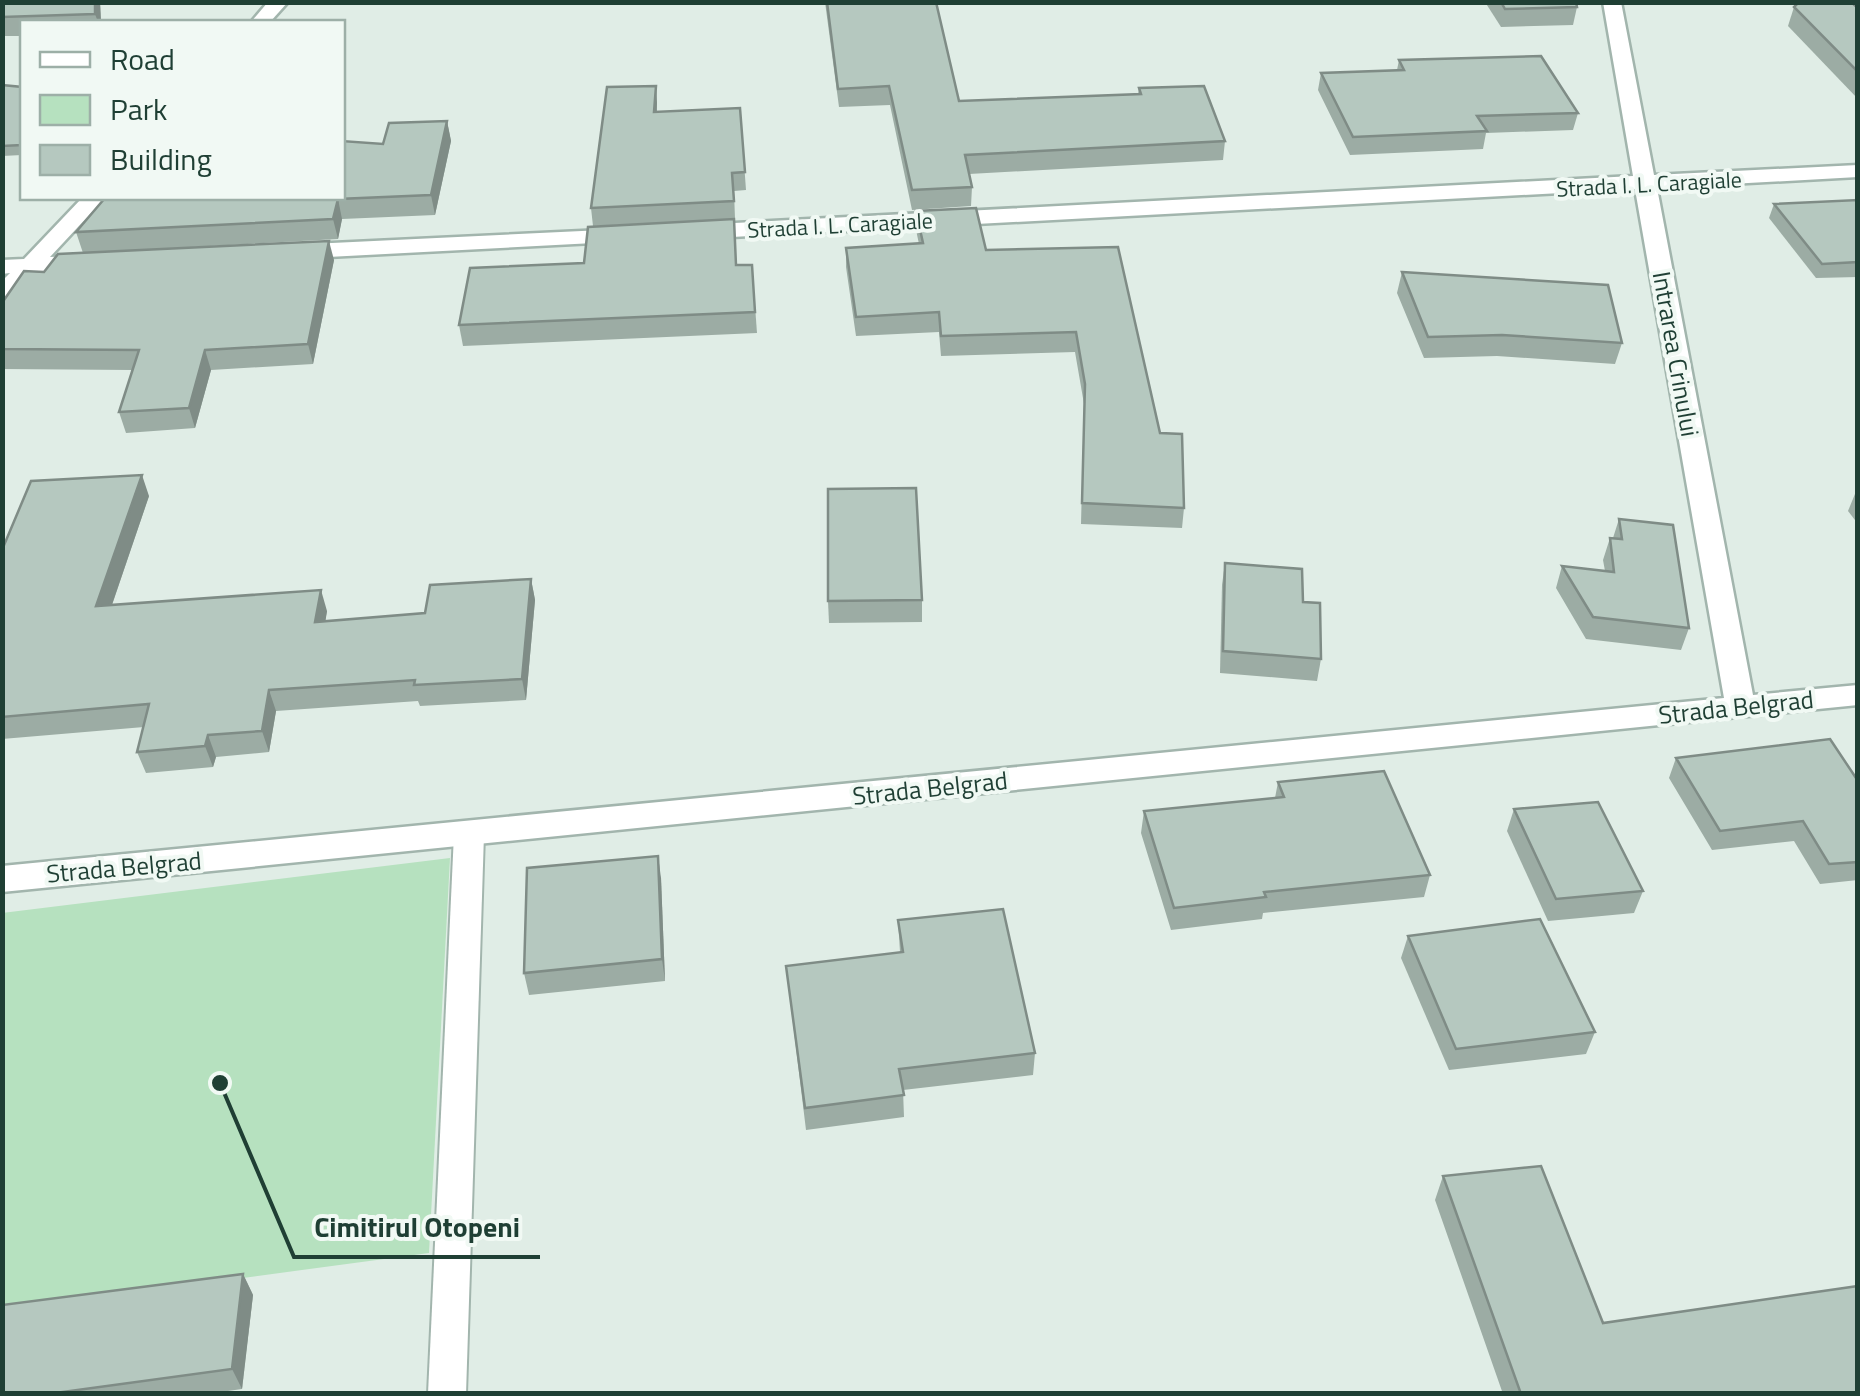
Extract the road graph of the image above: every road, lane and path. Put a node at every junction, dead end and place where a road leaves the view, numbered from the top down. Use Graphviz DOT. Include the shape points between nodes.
graph roads {
  1 [pos="1612,2"];
  2 [pos="1858,172"];
  3 [pos="1645,184"];
  4 [pos="92,200"];
  5 [pos="268,254"];
  6 [pos="109,261"];
  7 [pos="30,265"];
  8 [pos="2,267"];
  9 [pos="2,295"];
  10 [pos="1858,694"];
  11 [pos="1740,706"];
  12 [pos="470,834"];
  13 [pos="2,879"];
  14 [pos="447,1394"];
  1 -- 3 [label="street, Intrarea Crinului"];
  2 -- 3 [label="street, Strada I. L. Caragiale"];
  3 -- 5 [label="street, Strada I. L. Caragiale"];
  3 -- 11 [label="street, Intrarea Crinului"];
  4 -- 7 [label="street"];
  6 -- 7 [label="street"];
  7 -- 8 [label="street"];
  7 -- 9 [label="street"];
  10 -- 11 [label="street, Strada Belgrad"];
  11 -- 12 [label="street, Strada Belgrad"];
  12 -- 13 [label="street, Strada Belgrad"];
  12 -- 14 [label="lane"];
}
